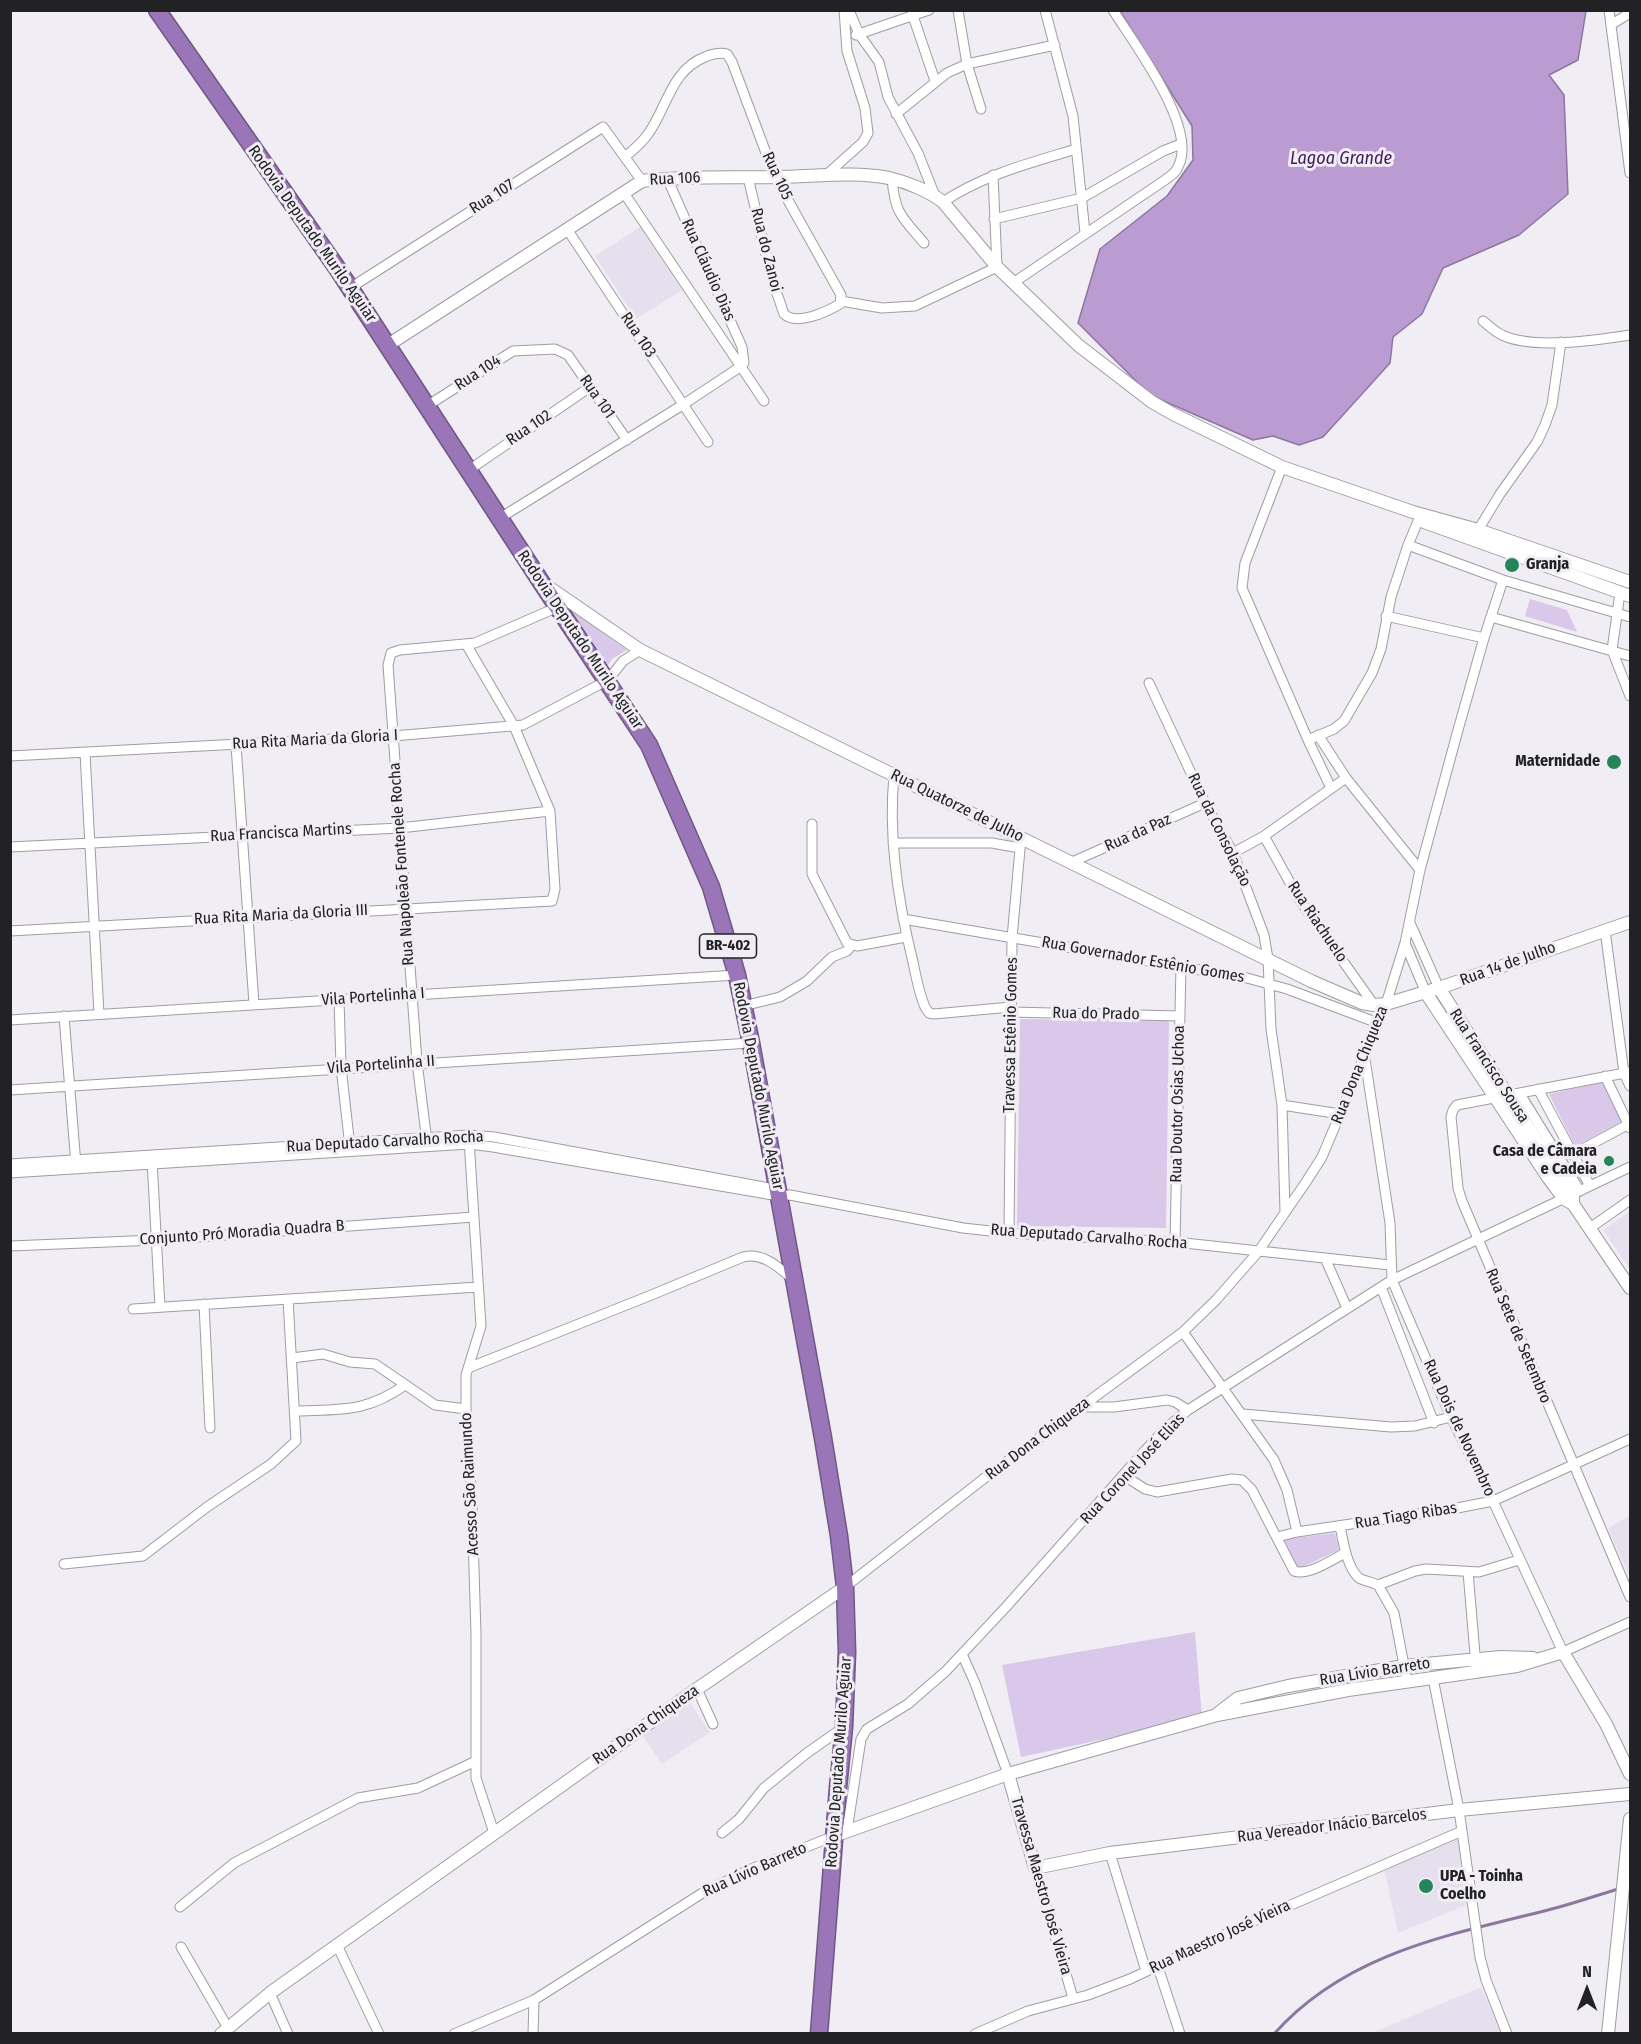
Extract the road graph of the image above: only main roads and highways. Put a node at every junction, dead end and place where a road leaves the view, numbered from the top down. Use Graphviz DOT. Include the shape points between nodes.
graph roads {
  1 [pos="157,10"];
  2 [pos="819,2034"];
  1 -- 2 [label="highway, Rodovia Deputado Murilo Aguiar / BR-402" via="350,288 608,680 649,745 711,887 736,975 783,1194 845,1587 847,1652 840,1834"];
}
